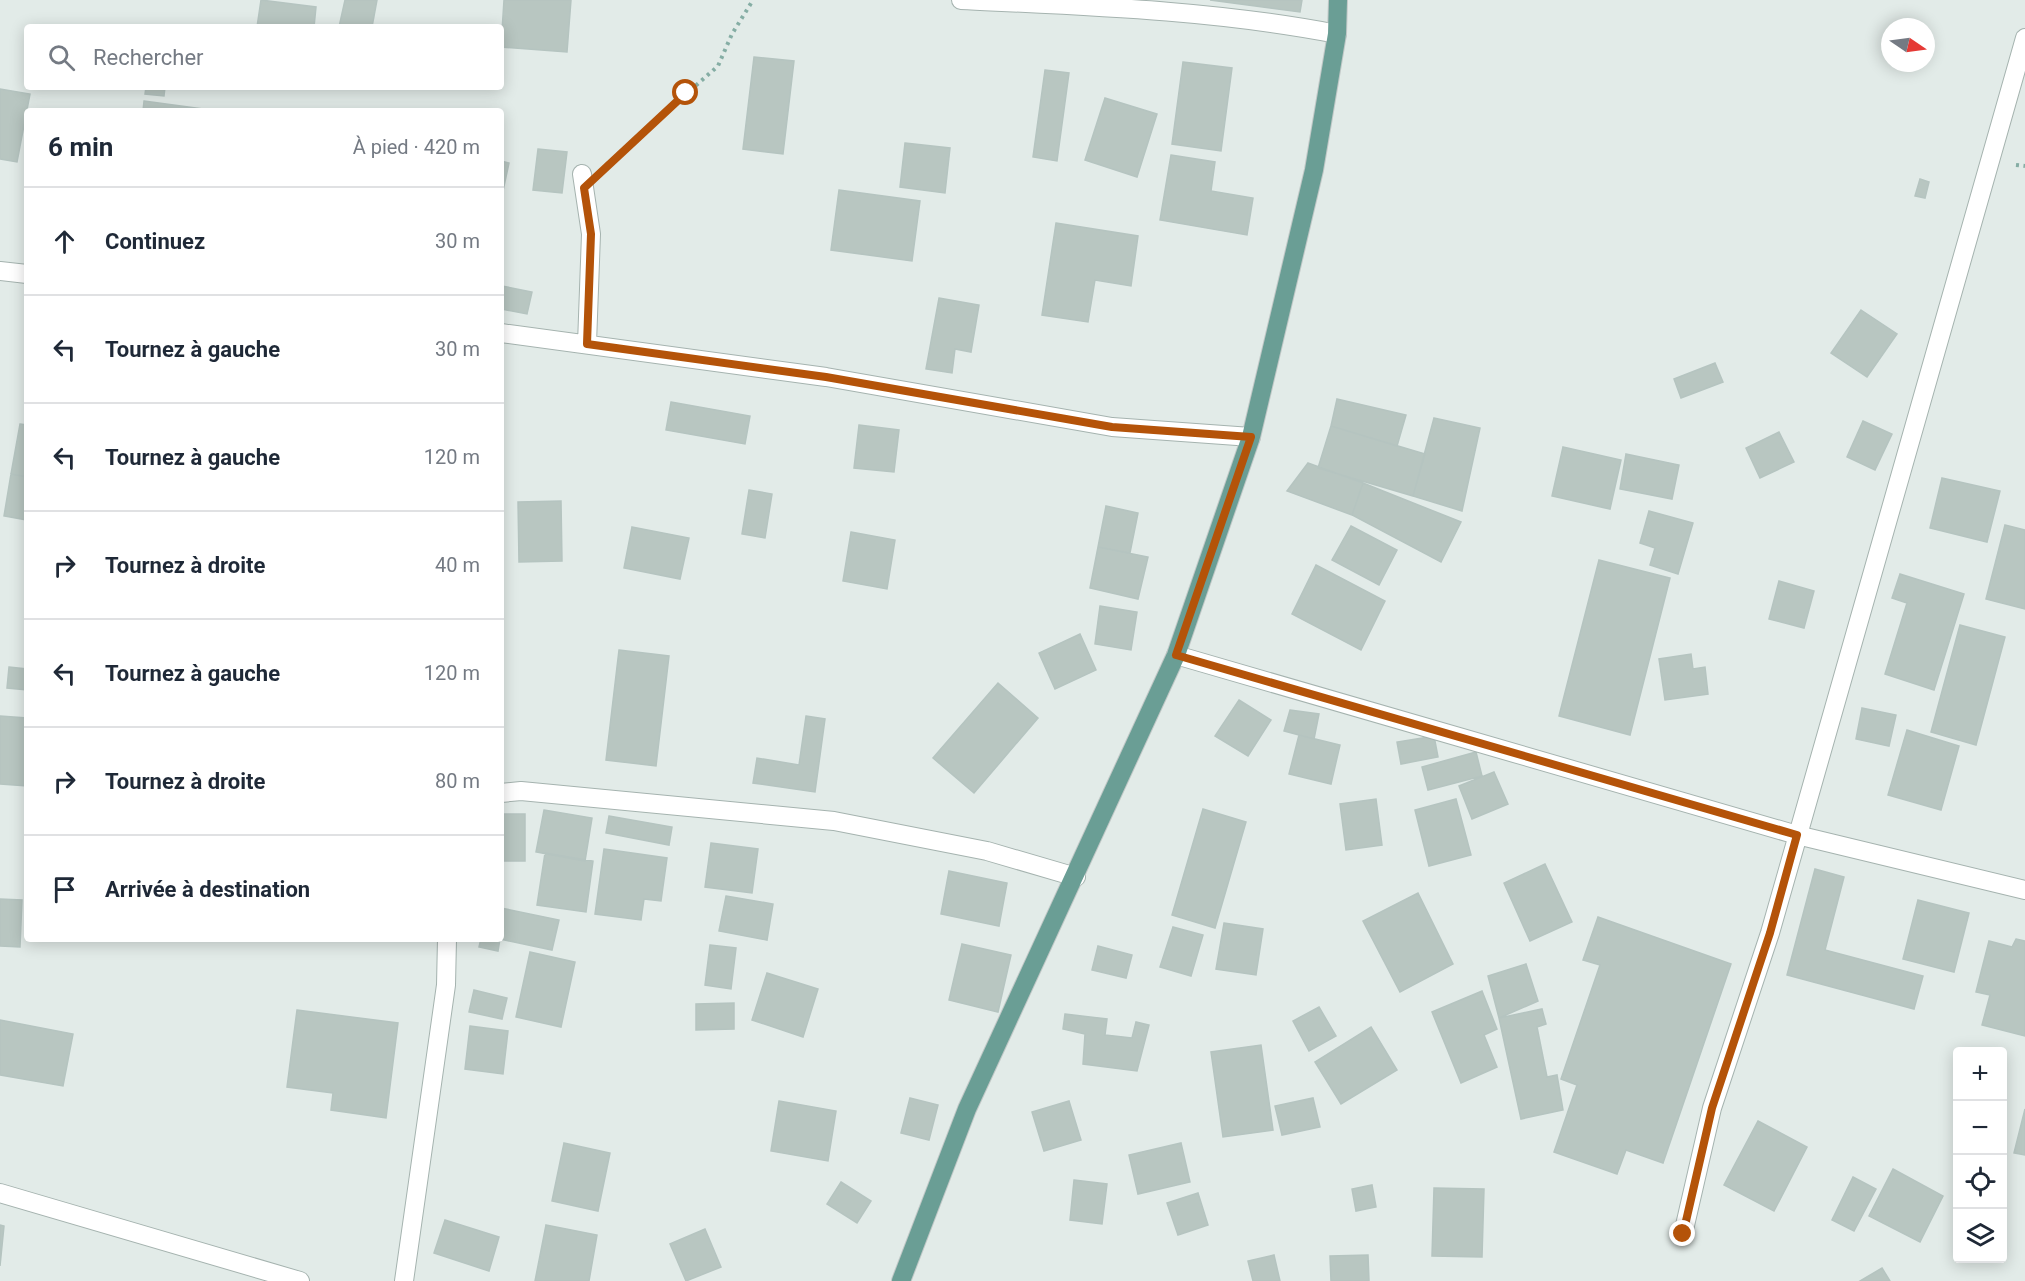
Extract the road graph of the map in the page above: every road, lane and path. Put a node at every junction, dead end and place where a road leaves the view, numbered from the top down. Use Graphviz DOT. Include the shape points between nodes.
graph roads {
  1 [pos="753,0"];
  2 [pos="960,0"];
  3 [pos="1338,0"];
  4 [pos="1336,34"];
  5 [pos="2025,38"];
  6 [pos="583,181"];
  7 [pos="0,271"];
  8 [pos="24,274"];
  9 [pos="504,333"];
  10 [pos="587,344"];
  11 [pos="1251,437"];
  12 [pos="1176,655"];
  13 [pos="504,793"];
  14 [pos="1797,835"];
  15 [pos="1076,877"];
  16 [pos="2025,890"];
  17 [pos="447,942"];
  18 [pos="0,1193"];
  19 [pos="1683,1234"];
  20 [pos="300,1281"];
  21 [pos="404,1281"];
  22 [pos="901,1281"];
  1 -- 6 [label="path" via="718,66"];
  2 -- 4 [label="street" via="1112,7 1286,24"];
  3 -- 4 [label="main road"];
  4 -- 11 [label="main road" via="1314,170"];
  5 -- 14 [label="street"];
  6 -- 10 [label="street" via="591,234"];
  7 -- 8 [label="street"];
  9 -- 10 [label="street"];
  10 -- 11 [label="street" via="826,377 1112,427"];
  11 -- 12 [label="main road"];
  12 -- 14 [label="street"];
  12 -- 15 [label="main road"];
  13 -- 15 [label="street" via="521,791 834,821 987,851"];
  14 -- 16 [label="street"];
  14 -- 19 [label="street" via="1770,933 1712,1108"];
  15 -- 22 [label="main road" via="967,1109"];
  17 -- 21 [label="street" via="446,985"];
  18 -- 20 [label="street"];
}
